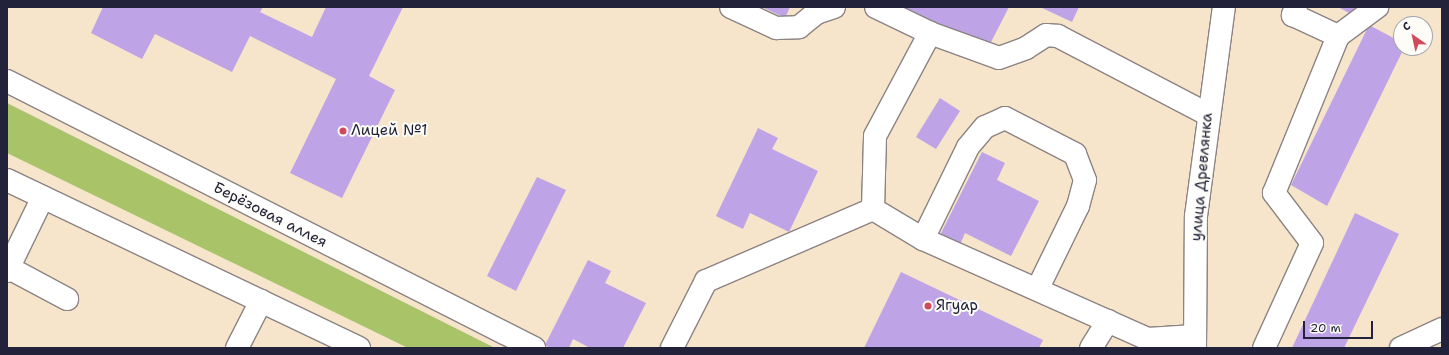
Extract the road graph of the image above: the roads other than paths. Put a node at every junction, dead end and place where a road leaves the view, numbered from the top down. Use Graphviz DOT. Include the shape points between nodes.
graph roads {
  1 [pos="732,7"];
  2 [pos="834,7"];
  3 [pos="876,7"];
  4 [pos="1224,7"];
  5 [pos="1296,7"];
  6 [pos="1377,7"];
  7 [pos="930,33"];
  8 [pos="1338,36"];
  9 [pos="7,81"];
  10 [pos="1207,114"];
  11 [pos="7,180"];
  12 [pos="43,197"];
  13 [pos="873,209"];
  14 [pos="923,238"];
  15 [pos="8,270"];
  16 [pos="1038,288"];
  17 [pos="67,299"];
  18 [pos="261,301"];
  19 [pos="1108,321"];
  20 [pos="1442,329"];
  21 [pos="1194,342"];
  22 [pos="1406,347"];
  23 [pos="237,348"];
  24 [pos="359,348"];
  25 [pos="534,348"];
  26 [pos="672,348"];
  27 [pos="1091,348"];
  28 [pos="1264,348"];
  1 -- 2 [label="street" via="776,28 799,27 816,13"];
  3 -- 7 [label="street"];
  4 -- 10 [label="street, улица Древлянка"];
  5 -- 8 [label="street" via="1293,15"];
  6 -- 8 [label="street"];
  7 -- 10 [label="street" via="999,58 1026,48 1046,35 1058,36"];
  7 -- 13 [label="street" via="875,136"];
  8 -- 28 [label="street" via="1274,193 1312,243"];
  9 -- 25 [label="street, Берёзовая аллея"];
  10 -- 21 [label="street, улица Древлянка" via="1196,216"];
  11 -- 12 [label="street"];
  12 -- 15 [label="street"];
  12 -- 18 [label="street"];
  13 -- 14 [label="street"];
  13 -- 26 [label="street" via="706,281"];
  14 -- 16 [label="street"];
  14 -- 16 [label="street" via="968,147 985,127 1005,118 1075,154 1085,180 1078,206"];
  15 -- 17 [label="street"];
  16 -- 19 [label="street"];
  18 -- 23 [label="street"];
  18 -- 24 [label="street"];
  19 -- 21 [label="street" via="1148,339"];
  19 -- 27 [label="street"];
  20 -- 22 [label="street"];
}
